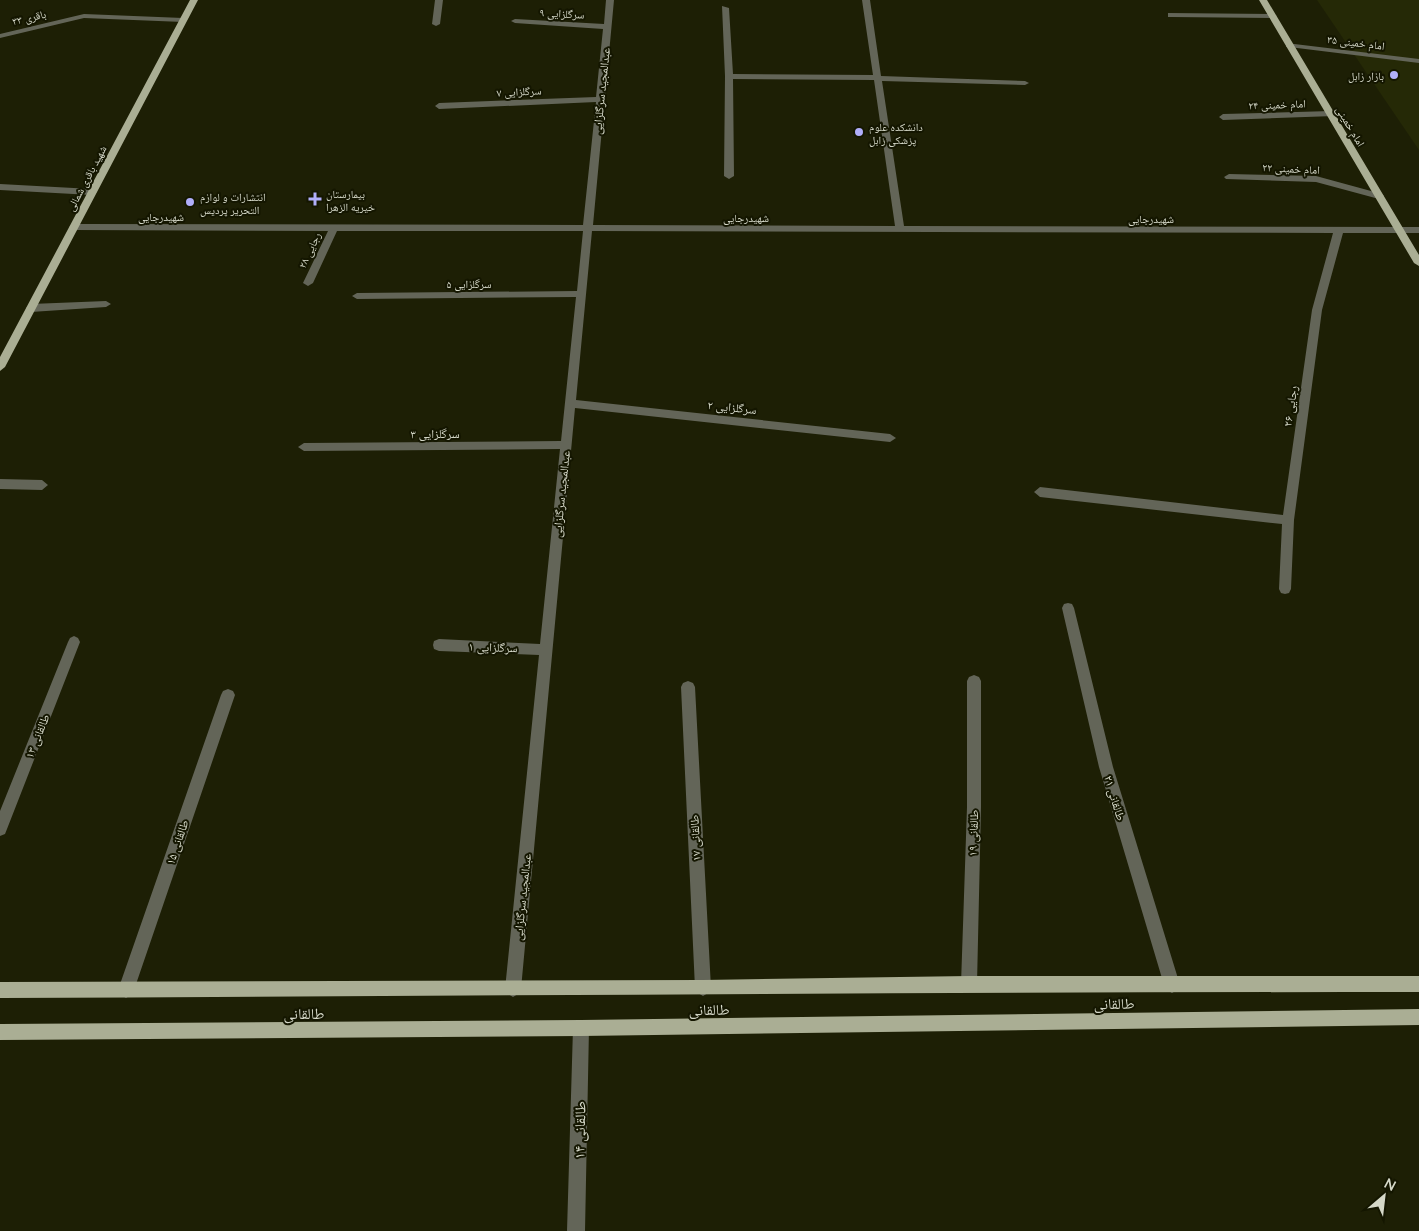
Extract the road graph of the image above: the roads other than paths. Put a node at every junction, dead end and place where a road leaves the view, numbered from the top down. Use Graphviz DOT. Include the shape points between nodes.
graph roads {
  1 [pos="194,0"];
  2 [pos="439,0"];
  3 [pos="610,0"];
  4 [pos="866,0"];
  5 [pos="1263,0"];
  6 [pos="725,8"];
  7 [pos="1171,15"];
  8 [pos="1272,16"];
  9 [pos="183,20"];
  10 [pos="515,21"];
  11 [pos="436,24"];
  12 [pos="608,27"];
  13 [pos="0,36"];
  14 [pos="1289,45"];
  15 [pos="1419,61"];
  16 [pos="729,76"];
  17 [pos="878,78"];
  18 [pos="1025,83"];
  19 [pos="600,99"];
  20 [pos="438,106"];
  21 [pos="1330,114"];
  22 [pos="1223,117"];
  23 [pos="729,176"];
  24 [pos="1229,177"];
  25 [pos="0,188"];
  26 [pos="92,192"];
  27 [pos="1379,196"];
  28 [pos="74,227"];
  29 [pos="334,228"];
  30 [pos="588,228"];
  31 [pos="900,229"];
  32 [pos="1339,230"];
  33 [pos="1399,230"];
  34 [pos="1419,230"];
  35 [pos="1419,263"];
  36 [pos="308,283"];
  37 [pos="581,294"];
  38 [pos="357,296"];
  39 [pos="106,304"];
  40 [pos="31,308"];
  41 [pos="0,367"];
  42 [pos="570,403"];
  43 [pos="890,438"];
  44 [pos="566,446"];
  45 [pos="304,447"];
  46 [pos="0,484"];
  47 [pos="42,485"];
  48 [pos="1040,492"];
  49 [pos="1288,520"];
  50 [pos="1285,589"];
  51 [pos="1068,608"];
  52 [pos="74,642"];
  53 [pos="439,645"];
  54 [pos="546,650"];
  55 [pos="974,681"];
  56 [pos="688,687"];
  57 [pos="228,694"];
  58 [pos="0,829"];
  59 [pos="969,984"];
  60 [pos="1419,984"];
  61 [pos="1172,985"];
  62 [pos="703,988"];
  63 [pos="513,989"];
  64 [pos="0,990"];
  65 [pos="126,990"];
  66 [pos="1419,1016"];
  67 [pos="581,1028"];
  68 [pos="0,1032"];
  69 [pos="576,1231"];
  1 -- 9 [label="main road, شهید باقری شمالی"];
  2 -- 11 [label="street"];
  3 -- 12 [label="street, عبدالمجید سرگلزایی"];
  4 -- 17 [label="street"];
  5 -- 8 [label="main road, امام خمینی"];
  6 -- 16 [label="street"];
  7 -- 8 [label="street"];
  8 -- 14 [label="main road, امام خمینی"];
  9 -- 13 [label="street, باقری ۳۳" via="84,16"];
  9 -- 26 [label="main road, شهید باقری شمالی"];
  10 -- 12 [label="street, سرگلزایی ۹"];
  12 -- 19 [label="street, عبدالمجید سرگلزایی"];
  14 -- 15 [label="street, امام خمینی ۳۵"];
  14 -- 21 [label="main road, امام خمینی"];
  16 -- 17 [label="street"];
  16 -- 23 [label="street"];
  17 -- 18 [label="street"];
  17 -- 31 [label="street"];
  19 -- 20 [label="street, سرگلزایی ۷"];
  19 -- 30 [label="street, عبدالمجید سرگلزایی"];
  21 -- 22 [label="street, امام خمینی ۲۴"];
  21 -- 27 [label="main road, امام خمینی"];
  24 -- 27 [label="street, امام خمینی ۲۲" via="1316,179"];
  25 -- 26 [label="street"];
  26 -- 28 [label="main road, شهید باقری شمالی"];
  27 -- 33 [label="main road, امام خمینی"];
  28 -- 29 [label="street, شهیدرجایی"];
  28 -- 40 [label="main road, شهید باقری شمالی"];
  29 -- 30 [label="street, شهیدرجایی"];
  29 -- 36 [label="street, رجایی ۲۸"];
  30 -- 31 [label="street, شهیدرجایی"];
  30 -- 37 [label="street, عبدالمجید سرگلزایی"];
  31 -- 32 [label="street, شهیدرجایی"];
  32 -- 33 [label="street, شهیدرجایی"];
  32 -- 49 [label="street, رجایی ۲۶" via="1316,310"];
  33 -- 34 [label="street, شهیدرجایی"];
  33 -- 35 [label="main road, امام خمینی"];
  37 -- 38 [label="street, سرگلزایی ۵"];
  37 -- 42 [label="street, عبدالمجید سرگلزایی"];
  39 -- 40 [label="street"];
  40 -- 41 [label="main road, شهید باقری شمالی"];
  42 -- 43 [label="street, سرگلزایی ۲"];
  42 -- 44 [label="street, عبدالمجید سرگلزایی"];
  44 -- 45 [label="street, سرگلزایی ۳"];
  44 -- 54 [label="street, عبدالمجید سرگلزایی"];
  46 -- 47 [label="street"];
  48 -- 49 [label="street"];
  49 -- 50 [label="street, رجایی ۲۶"];
  51 -- 61 [label="street, طالقانی ۲۱" via="1106,767"];
  52 -- 58 [label="street, طالقانی ۱۳"];
  53 -- 54 [label="street, سرگلزایی ۱"];
  54 -- 63 [label="street, عبدالمجید سرگلزایی"];
  55 -- 59 [label="street, طالقانی ۱۹"];
  56 -- 62 [label="street, طالقانی ۱۷"];
  57 -- 65 [label="street, طالقانی ۱۵"];
  59 -- 61 [label="main road, طالقانی"];
  59 -- 62 [label="main road, طالقانی"];
  60 -- 61 [label="main road, طالقانی"];
  62 -- 63 [label="main road, طالقانی"];
  63 -- 65 [label="main road, طالقانی"];
  64 -- 65 [label="main road, طالقانی"];
  66 -- 67 [label="main road, طالقانی"];
  67 -- 68 [label="main road, طالقانی"];
  67 -- 69 [label="street, طالقانی ۱۴"];
}
